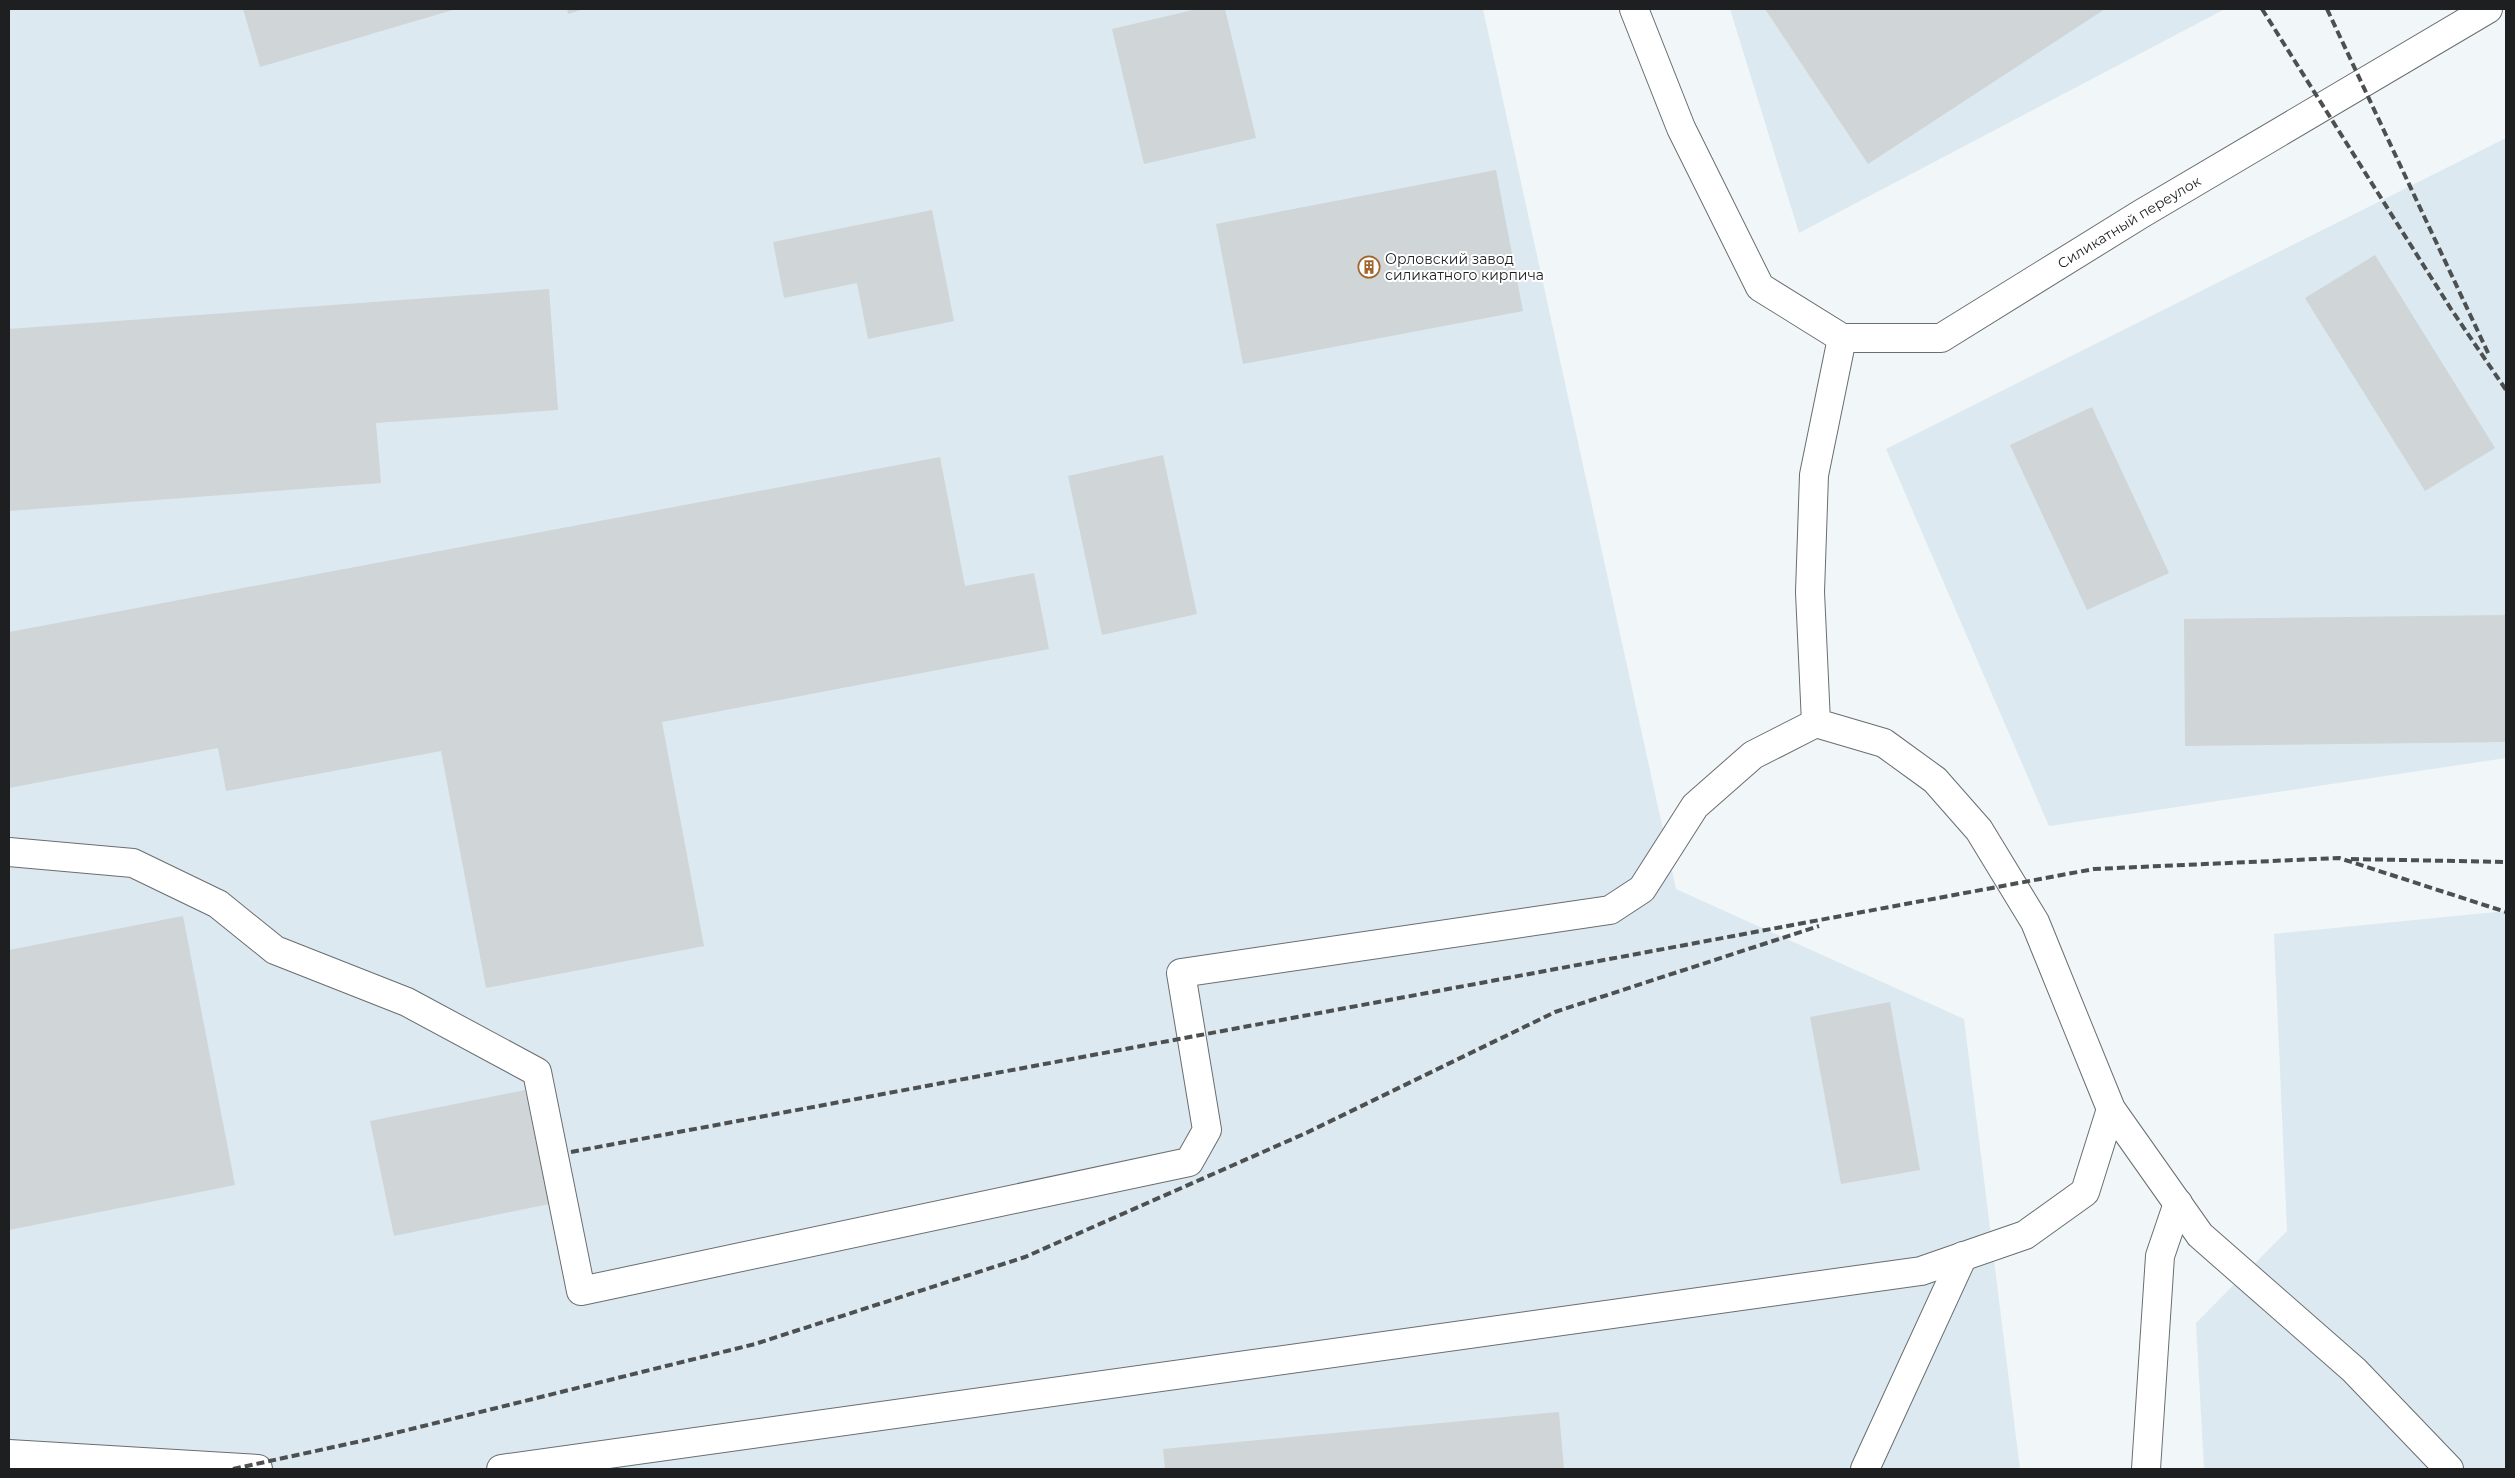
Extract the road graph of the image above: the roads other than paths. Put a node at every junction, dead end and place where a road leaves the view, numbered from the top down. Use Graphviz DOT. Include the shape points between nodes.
graph roads {
  1 [pos="1634,9"];
  2 [pos="2488,9"];
  3 [pos="1842,338"];
  4 [pos="1816,722"];
  5 [pos="9,852"];
  6 [pos="2111,1109"];
  7 [pos="2178,1203"];
  8 [pos="1963,1256"];
  9 [pos="9,1454"];
  10 [pos="258,1469"];
  11 [pos="501,1469"];
  12 [pos="1865,1469"];
  13 [pos="2146,1469"];
  14 [pos="2448,1469"];
  1 -- 3 [label="street" via="1681,128 1760,287"];
  2 -- 3 [label="street, Силикатный переулок" via="2142,214 1941,338"];
  3 -- 4 [label="street" via="1814,475 1810,592"];
  4 -- 5 [label="street" via="1753,755 1695,806 1642,889 1610,910 1182,972 1208,1130 1189,1162 581,1291 537,1072 407,1002 275,950 218,904 133,862"];
  4 -- 6 [label="street" via="1884,744 1935,780 1979,830 2035,922"];
  6 -- 7 [label="street"];
  6 -- 8 [label="street" via="2085,1192 2025,1236"];
  7 -- 13 [label="street" via="2160,1256"];
  7 -- 14 [label="street" via="2200,1235 2354,1370"];
  8 -- 11 [label="street" via="1921,1271"];
  8 -- 12 [label="street"];
  9 -- 10 [label="street"];
}
